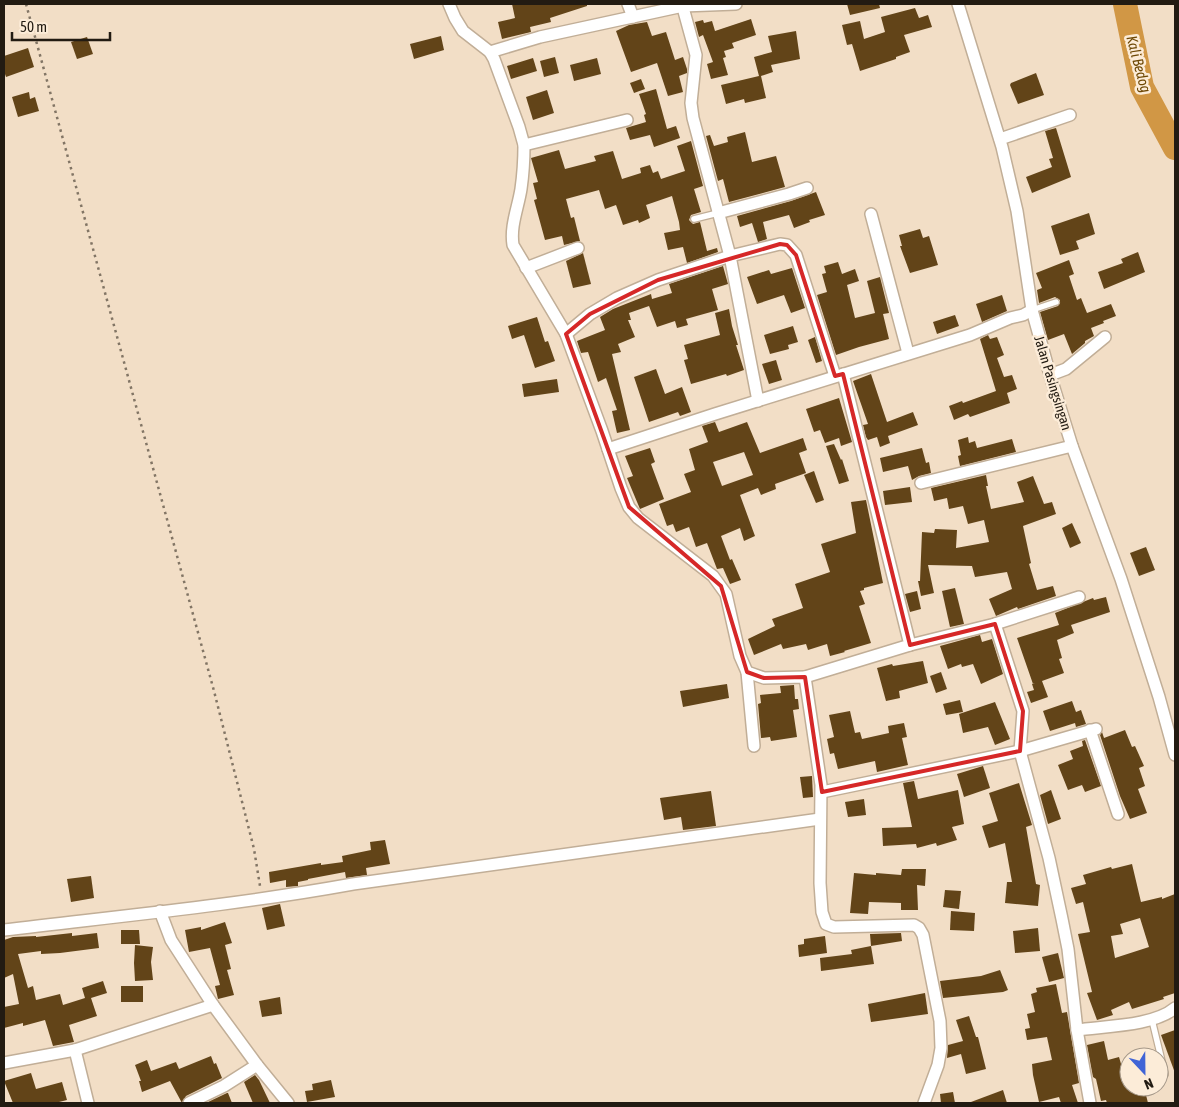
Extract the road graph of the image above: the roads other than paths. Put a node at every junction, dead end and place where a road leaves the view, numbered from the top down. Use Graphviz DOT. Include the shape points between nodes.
graph roads {
  1 [pos="450,4"];
  2 [pos="628,4"];
  3 [pos="736,4"];
  4 [pos="958,4"];
  5 [pos="683,5"];
  6 [pos="633,17"];
  7 [pos="490,52"];
  8 [pos="1070,115"];
  9 [pos="627,120"];
  10 [pos="1000,139"];
  11 [pos="524,145"];
  12 [pos="807,188"];
  13 [pos="718,213"];
  14 [pos="871,214"];
  15 [pos="694,219"];
  16 [pos="578,248"];
  17 [pos="730,256"];
  18 [pos="526,268"];
  19 [pos="1056,302"];
  20 [pos="1027,313"];
  21 [pos="566,334"];
  22 [pos="1105,337"];
  23 [pos="908,353"];
  24 [pos="839,375"];
  25 [pos="1050,375"];
  26 [pos="758,401"];
  27 [pos="1068,447"];
  28 [pos="608,449"];
  29 [pos="922,483"];
  30 [pos="1079,596"];
  31 [pos="995,624"];
  32 [pos="910,645"];
  33 [pos="747,672"];
  34 [pos="805,677"];
  35 [pos="754,746"];
  36 [pos="1020,751"];
  37 [pos="1175,755"];
  38 [pos="822,792"];
  39 [pos="1118,814"];
  40 [pos="820,819"];
  41 [pos="160,911"];
  42 [pos="4,930"];
  43 [pos="213,1005"];
  44 [pos="1175,1008"];
  45 [pos="1152,1020"];
  46 [pos="1077,1030"];
  47 [pos="1158,1047"];
  48 [pos="75,1050"];
  49 [pos="4,1063"];
  50 [pos="257,1065"];
  51 [pos="88,1103"];
  52 [pos="189,1103"];
  53 [pos="288,1103"];
  54 [pos="924,1103"];
  55 [pos="1090,1103"];
  1 -- 7 [label="street" via="463,31"];
  2 -- 6 [label="street"];
  3 -- 5 [label="street"];
  4 -- 10 [label="street, Jalan Pasingsingan"];
  5 -- 6 [label="street"];
  5 -- 13 [label="street" via="696,55 690,103"];
  6 -- 7 [label="street" via="540,37"];
  7 -- 11 [label="street"];
  8 -- 10 [label="street"];
  9 -- 11 [label="street"];
  10 -- 20 [label="street, Jalan Pasingsingan" via="1017,211"];
  11 -- 18 [label="street" via="521,190 512,236 513,245"];
  12 -- 13 [label="street"];
  13 -- 15 [label="lane"];
  13 -- 17 [label="street"];
  14 -- 23 [label="street"];
  16 -- 18 [label="street"];
  17 -- 21 [label="street" via="658,280 617,298"];
  17 -- 24 [label="street" via="780,244 792,249"];
  17 -- 26 [label="street"];
  18 -- 21 [label="street"];
  19 -- 20 [label="lane"];
  20 -- 23 [label="street" via="970,335"];
  20 -- 25 [label="street, Jalan Pasingsingan"];
  21 -- 28 [label="street"];
  22 -- 25 [label="street" via="1066,369"];
  23 -- 24 [label="street"];
  24 -- 26 [label="street"];
  24 -- 32 [label="street"];
  25 -- 27 [label="street, Jalan Pasingsingan"];
  26 -- 28 [label="street"];
  27 -- 29 [label="street"];
  27 -- 37 [label="street, Jalan Pasingsingan" via="1121,579"];
  28 -- 33 [label="street" via="629,507 638,518 722,586"];
  30 -- 31 [label="street"];
  31 -- 32 [label="street"];
  31 -- 36 [label="street" via="1023,711"];
  32 -- 34 [label="street"];
  33 -- 34 [label="street" via="764,678"];
  33 -- 35 [label="street"];
  34 -- 38 [label="street"];
  36 -- 38 [label="street"];
  36 -- 39 [label="street" via="1093,730"];
  36 -- 46 [label="street" via="1056,890 1068,949"];
  38 -- 40 [label="street"];
  40 -- 41 [label="street"];
  40 -- 54 [label="street" via="820,883 826,924 834,927 914,925 922,934 940,1022 941,1048"];
  41 -- 42 [label="street"];
  41 -- 43 [label="street" via="171,940"];
  43 -- 48 [label="street"];
  43 -- 50 [label="street"];
  44 -- 45 [label="street"];
  45 -- 46 [label="street"];
  45 -- 47 [label="lane"];
  46 -- 55 [label="street"];
  48 -- 49 [label="street"];
  48 -- 51 [label="street"];
  50 -- 52 [label="street"];
  50 -- 53 [label="street"];
}
